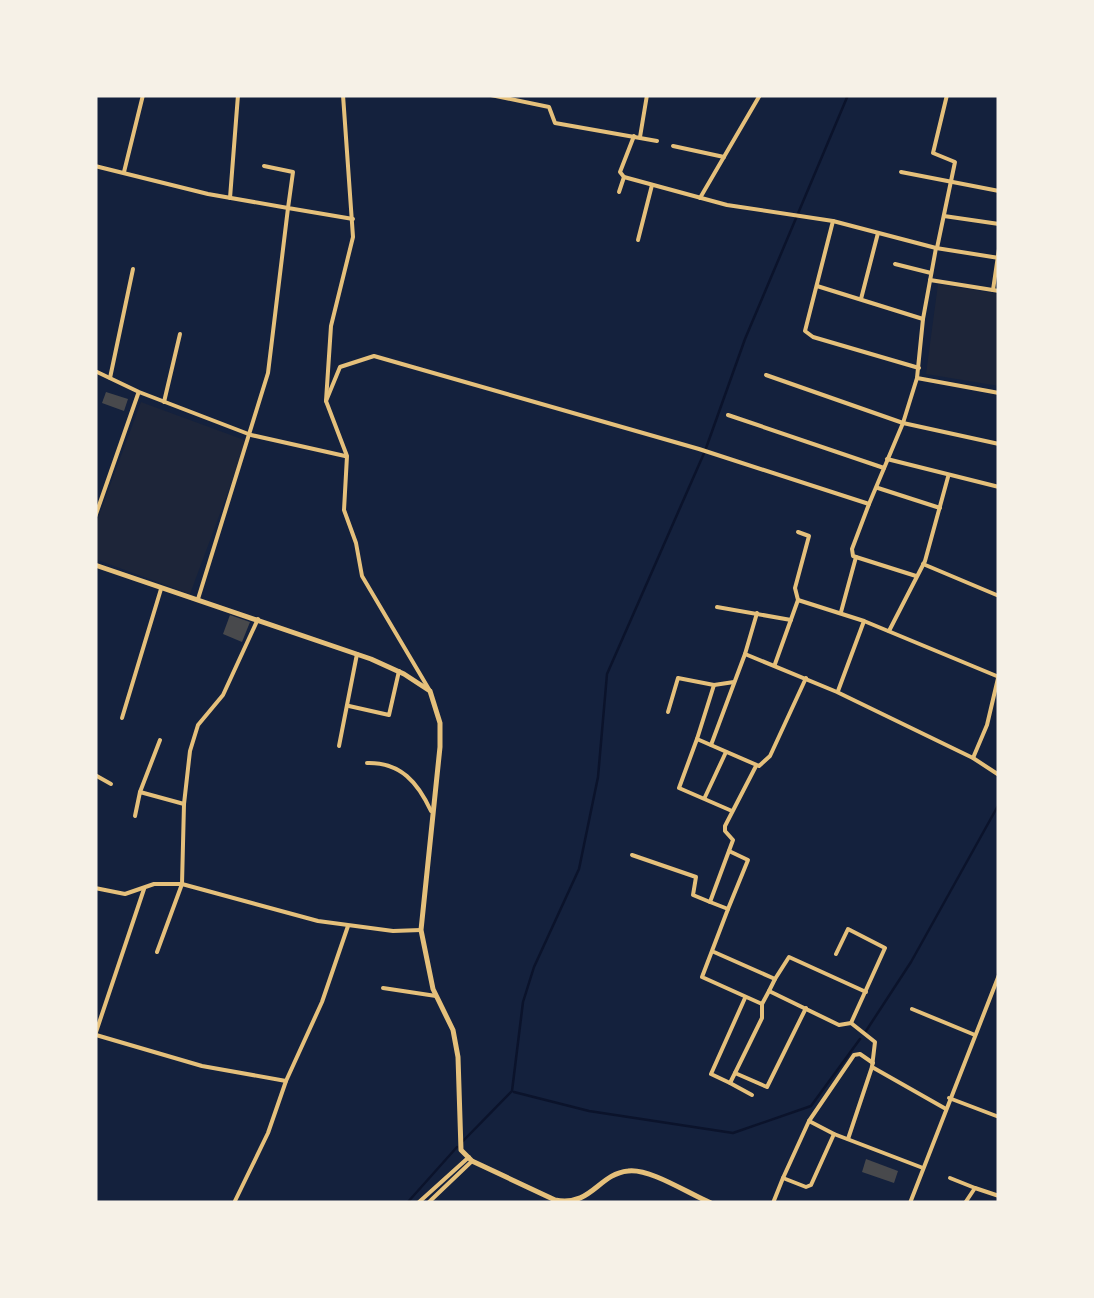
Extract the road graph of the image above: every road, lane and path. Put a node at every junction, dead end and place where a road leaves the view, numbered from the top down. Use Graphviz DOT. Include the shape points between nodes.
graph roads {
  1 [pos="142,95"];
  2 [pos="238,95"];
  3 [pos="343,95"];
  4 [pos="491,95"];
  5 [pos="647,95"];
  6 [pos="760,95"];
  7 [pos="946,95"];
  8 [pos="637,136"];
  9 [pos="657,141"];
  10 [pos="674,146"];
  11 [pos="724,157"];
  12 [pos="95,166"];
  13 [pos="264,166"];
  14 [pos="124,172"];
  15 [pos="901,172"];
  16 [pos="624,176"];
  17 [pos="950,182"];
  18 [pos="652,185"];
  19 [pos="999,191"];
  20 [pos="620,192"];
  21 [pos="230,198"];
  22 [pos="700,198"];
  23 [pos="288,208"];
  24 [pos="944,216"];
  25 [pos="352,219"];
  26 [pos="833,221"];
  27 [pos="999,224"];
  28 [pos="878,233"];
  29 [pos="638,240"];
  30 [pos="937,248"];
  31 [pos="999,249"];
  32 [pos="998,258"];
  33 [pos="895,264"];
  34 [pos="133,269"];
  35 [pos="930,276"];
  36 [pos="816,286"];
  37 [pos="996,291"];
  38 [pos="861,299"];
  39 [pos="922,319"];
  40 [pos="180,334"];
  41 [pos="919,368"];
  42 [pos="95,371"];
  43 [pos="766,375"];
  44 [pos="110,378"];
  45 [pos="917,378"];
  46 [pos="139,392"];
  47 [pos="999,393"];
  48 [pos="326,401"];
  49 [pos="164,402"];
  50 [pos="728,415"];
  51 [pos="903,423"];
  52 [pos="251,435"];
  53 [pos="999,444"];
  54 [pos="347,456"];
  55 [pos="887,460"];
  56 [pos="884,468"];
  57 [pos="948,477"];
  58 [pos="876,487"];
  59 [pos="999,487"];
  60 [pos="869,504"];
  61 [pos="940,508"];
  62 [pos="95,516"];
  63 [pos="798,532"];
  64 [pos="856,558"];
  65 [pos="923,564"];
  66 [pos="95,565"];
  67 [pos="916,576"];
  68 [pos="162,588"];
  69 [pos="999,596"];
  70 [pos="198,599"];
  71 [pos="798,600"];
  72 [pos="717,607"];
  73 [pos="757,612"];
  74 [pos="841,612"];
  75 [pos="258,619"];
  76 [pos="791,620"];
  77 [pos="864,621"];
  78 [pos="889,631"];
  79 [pos="357,654"];
  80 [pos="745,654"];
  81 [pos="774,664"];
  82 [pos="399,672"];
  83 [pos="999,676"];
  84 [pos="806,678"];
  85 [pos="734,682"];
  86 [pos="714,685"];
  87 [pos="430,690"];
  88 [pos="837,692"];
  89 [pos="347,706"];
  90 [pos="668,712"];
  91 [pos="122,718"];
  92 [pos="697,739"];
  93 [pos="160,740"];
  94 [pos="711,745"];
  95 [pos="339,746"];
  96 [pos="726,752"];
  97 [pos="973,758"];
  98 [pos="367,763"];
  99 [pos="756,766"];
  100 [pos="95,774"];
  101 [pos="999,775"];
  102 [pos="111,784"];
  103 [pos="140,792"];
  104 [pos="704,799"];
  105 [pos="184,804"];
  106 [pos="732,811"];
  107 [pos="433,815"];
  108 [pos="135,816"];
  109 [pos="729,851"];
  110 [pos="632,855"];
  111 [pos="182,884"];
  112 [pos="96,888"];
  113 [pos="144,889"];
  114 [pos="95,897"];
  115 [pos="710,902"];
  116 [pos="728,910"];
  117 [pos="348,926"];
  118 [pos="421,930"];
  119 [pos="713,951"];
  120 [pos="157,952"];
  121 [pos="836,954"];
  122 [pos="999,977"];
  123 [pos="775,978"];
  124 [pos="383,988"];
  125 [pos="768,991"];
  126 [pos="866,992"];
  127 [pos="436,996"];
  128 [pos="745,998"];
  129 [pos="762,1004"];
  130 [pos="806,1008"];
  131 [pos="912,1010"];
  132 [pos="850,1023"];
  133 [pos="95,1035"];
  134 [pos="975,1036"];
  135 [pos="873,1065"];
  136 [pos="735,1073"];
  137 [pos="286,1081"];
  138 [pos="730,1083"];
  139 [pos="752,1095"];
  140 [pos="949,1098"];
  141 [pos="946,1109"];
  142 [pos="999,1117"];
  143 [pos="809,1121"];
  144 [pos="834,1134"];
  145 [pos="848,1139"];
  146 [pos="470,1159"];
  147 [pos="923,1168"];
  148 [pos="782,1178"];
  149 [pos="950,1178"];
  150 [pos="975,1188"];
  151 [pos="999,1196"];
  152 [pos="698,1201"];
  153 [pos="234,1203"];
  154 [pos="418,1203"];
  155 [pos="428,1203"];
  156 [pos="570,1203"];
  157 [pos="711,1203"];
  158 [pos="773,1203"];
  159 [pos="910,1203"];
  160 [pos="965,1203"];
  1 -- 14 [label="street"];
  2 -- 21 [label="street"];
  3 -- 25 [label="street"];
  4 -- 8 [label="street" via="548,107 555,123"];
  5 -- 8 [label="street"];
  6 -- 11 [label="street"];
  7 -- 17 [label="street" via="933,153 955,161"];
  8 -- 9 [label="street"];
  8 -- 16 [label="street" via="620,172"];
  10 -- 11 [label="street"];
  11 -- 22 [label="street"];
  12 -- 14 [label="street"];
  13 -- 23 [label="street" via="293,172"];
  14 -- 21 [label="street"];
  15 -- 17 [label="street"];
  16 -- 18 [label="street"];
  16 -- 20 [label="street"];
  17 -- 19 [label="street"];
  17 -- 24 [label="street"];
  18 -- 22 [label="street"];
  18 -- 29 [label="street"];
  21 -- 23 [label="street"];
  22 -- 26 [label="street"];
  23 -- 25 [label="street"];
  23 -- 52 [label="street" via="268,374"];
  24 -- 27 [label="street"];
  24 -- 30 [label="street"];
  25 -- 48 [label="street" via="351,251 330,326"];
  26 -- 28 [label="street"];
  26 -- 36 [label="street"];
  28 -- 30 [label="street"];
  28 -- 38 [label="street"];
  30 -- 32 [label="street"];
  30 -- 35 [label="street"];
  31 -- 32 [label="street"];
  32 -- 37 [label="street"];
  33 -- 35 [label="street"];
  34 -- 44 [label="street"];
  35 -- 37 [label="street"];
  35 -- 39 [label="street"];
  36 -- 38 [label="street"];
  36 -- 41 [label="street" via="808,334"];
  38 -- 39 [label="street"];
  39 -- 41 [label="street"];
  40 -- 49 [label="street"];
  41 -- 45 [label="street"];
  42 -- 44 [label="street"];
  43 -- 51 [label="street"];
  44 -- 46 [label="street"];
  45 -- 47 [label="street"];
  45 -- 51 [label="street"];
  46 -- 49 [label="street"];
  46 -- 62 [label="street"];
  48 -- 54 [label="street"];
  48 -- 60 [label="street" via="340,368 374,356"];
  49 -- 52 [label="street"];
  50 -- 56 [label="street"];
  51 -- 53 [label="street"];
  51 -- 55 [label="street"];
  52 -- 54 [label="street"];
  52 -- 70 [label="street"];
  54 -- 87 [label="street" via="344,510 362,576"];
  55 -- 56 [label="street"];
  55 -- 57 [label="street"];
  56 -- 58 [label="street"];
  57 -- 59 [label="street"];
  57 -- 61 [label="street"];
  58 -- 60 [label="street"];
  58 -- 61 [label="street"];
  60 -- 64 [label="street" via="852,552"];
  61 -- 65 [label="street"];
  63 -- 71 [label="street" via="809,536"];
  64 -- 67 [label="street"];
  64 -- 74 [label="street"];
  65 -- 67 [label="street"];
  65 -- 69 [label="street"];
  66 -- 68 [label="street"];
  67 -- 78 [label="street"];
  68 -- 70 [label="street"];
  68 -- 91 [label="street"];
  70 -- 75 [label="street"];
  71 -- 74 [label="street"];
  71 -- 76 [label="street"];
  72 -- 73 [label="street"];
  73 -- 76 [label="street"];
  73 -- 80 [label="street"];
  74 -- 77 [label="street"];
  75 -- 79 [label="street"];
  75 -- 105 [label="street" via="224,695 198,725"];
  76 -- 81 [label="street"];
  77 -- 78 [label="street"];
  77 -- 88 [label="street"];
  78 -- 83 [label="street"];
  79 -- 82 [label="street"];
  79 -- 89 [label="street"];
  80 -- 81 [label="street"];
  80 -- 85 [label="street"];
  81 -- 84 [label="street"];
  82 -- 87 [label="street"];
  82 -- 89 [label="street" via="389,714"];
  83 -- 97 [label="street"];
  84 -- 88 [label="street"];
  84 -- 99 [label="street" via="770,756"];
  85 -- 86 [label="street"];
  85 -- 94 [label="street"];
  86 -- 90 [label="street" via="678,679"];
  86 -- 92 [label="street"];
  87 -- 107 [label="street" via="440,734"];
  88 -- 97 [label="street"];
  89 -- 95 [label="street"];
  92 -- 94 [label="street"];
  92 -- 104 [label="street" via="678,786"];
  93 -- 103 [label="street"];
  94 -- 96 [label="street"];
  96 -- 99 [label="street"];
  96 -- 104 [label="street"];
  97 -- 101 [label="street"];
  98 -- 107 [label="street" via="412,777"];
  99 -- 106 [label="street"];
  100 -- 102 [label="street"];
  103 -- 105 [label="street"];
  103 -- 108 [label="street"];
  104 -- 106 [label="street"];
  105 -- 111 [label="street"];
  106 -- 109 [label="street" via="724,829 733,840"];
  107 -- 118 [label="street"];
  109 -- 115 [label="street"];
  109 -- 116 [label="street" via="748,860"];
  110 -- 115 [label="street" via="696,877 693,896"];
  111 -- 113 [label="street"];
  111 -- 117 [label="street"];
  111 -- 120 [label="street"];
  112 -- 113 [label="street" via="125,894"];
  112 -- 114 [label="street"];
  113 -- 133 [label="street"];
  115 -- 116 [label="street"];
  116 -- 119 [label="street"];
  117 -- 118 [label="street"];
  117 -- 137 [label="street"];
  118 -- 127 [label="street"];
  119 -- 123 [label="street"];
  119 -- 128 [label="street" via="702,978"];
  121 -- 126 [label="street" via="849,929 885,948"];
  122 -- 134 [label="street"];
  123 -- 125 [label="street"];
  123 -- 126 [label="street" via="788,957"];
  124 -- 127 [label="street"];
  125 -- 129 [label="street"];
  125 -- 130 [label="street"];
  126 -- 132 [label="street"];
  127 -- 146 [label="street" via="449,1016 458,1057 458,1132"];
  128 -- 129 [label="street"];
  128 -- 138 [label="street" via="711,1074"];
  129 -- 136 [label="street" via="762,1018"];
  130 -- 132 [label="street" via="841,1026"];
  130 -- 136 [label="street" via="766,1087"];
  131 -- 134 [label="street"];
  132 -- 135 [label="street" via="872,1038"];
  133 -- 137 [label="street" via="202,1066"];
  134 -- 140 [label="street"];
  135 -- 141 [label="street"];
  135 -- 143 [label="street" via="854,1055"];
  135 -- 145 [label="street"];
  136 -- 138 [label="street"];
  137 -- 153 [label="street"];
  138 -- 139 [label="street"];
  140 -- 141 [label="street"];
  140 -- 142 [label="street"];
  141 -- 147 [label="street"];
  143 -- 144 [label="street"];
  143 -- 148 [label="street"];
  144 -- 145 [label="street"];
  144 -- 148 [label="street" via="810,1186"];
  145 -- 147 [label="street"];
  146 -- 154 [label="street"];
  146 -- 155 [label="street"];
  146 -- 156 [label="street"];
  147 -- 159 [label="street"];
  148 -- 158 [label="street"];
  149 -- 150 [label="street"];
  150 -- 151 [label="street"];
  150 -- 160 [label="street"];
  152 -- 156 [label="street" via="646,1174 624,1171"];
  152 -- 157 [label="street"];
}
